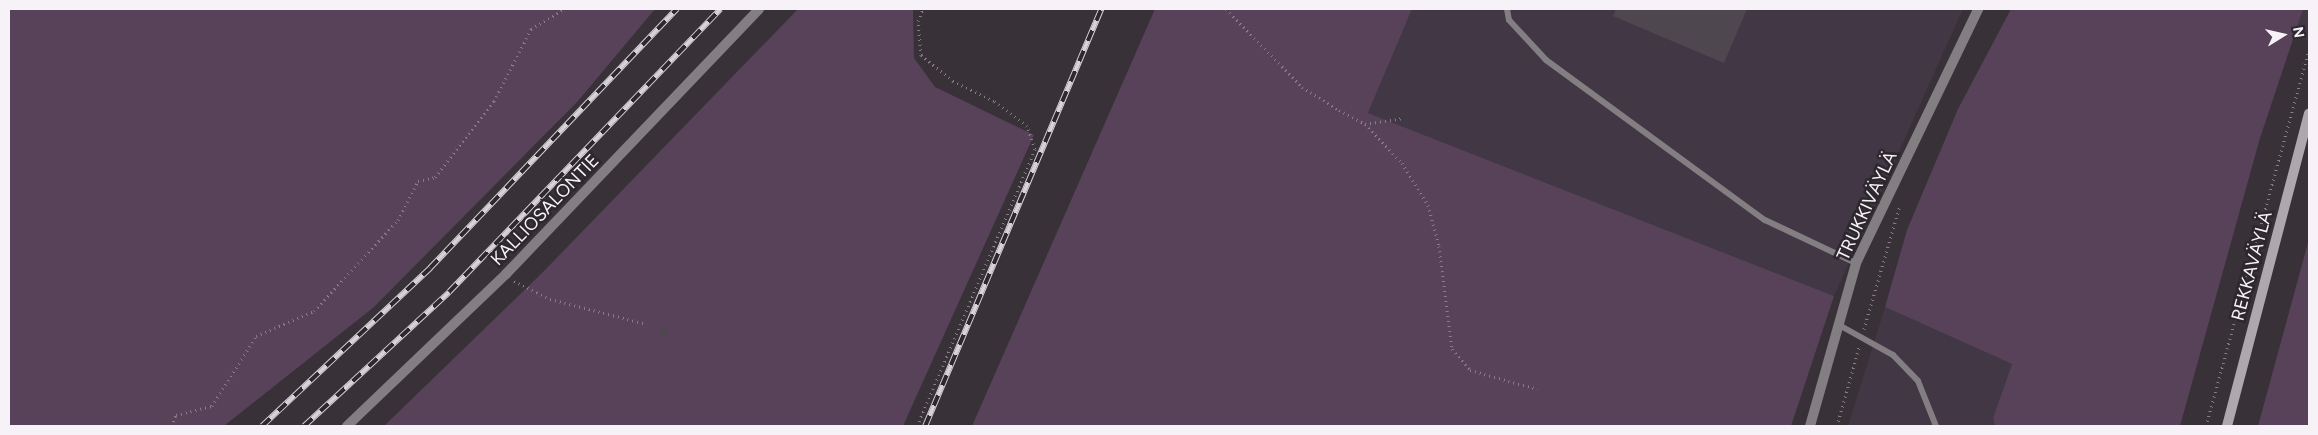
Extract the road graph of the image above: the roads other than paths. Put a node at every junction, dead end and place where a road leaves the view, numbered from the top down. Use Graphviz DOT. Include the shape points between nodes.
graph roads {
  1 [pos="759,9"];
  2 [pos="1507,9"];
  3 [pos="1978,9"];
  4 [pos="2309,114"];
  5 [pos="1856,263"];
  6 [pos="1839,325"];
  7 [pos="347,426"];
  8 [pos="1810,426"];
  9 [pos="1936,426"];
  10 [pos="2227,426"];
  1 -- 7 [label="street, KALLIOSALONTIE" via="506,274"];
  2 -- 5 [label="lane" via="1509,20 1546,60 1765,220"];
  3 -- 5 [label="street, TRUKKIVÄYLÄ"];
  4 -- 10 [label="street, REKKAVÄYLÄ"];
  5 -- 6 [label="street, TRUKKIVÄYLÄ"];
  6 -- 8 [label="street, TRUKKIVÄYLÄ"];
  6 -- 9 [label="lane" via="1893,355 1918,380"];
}
